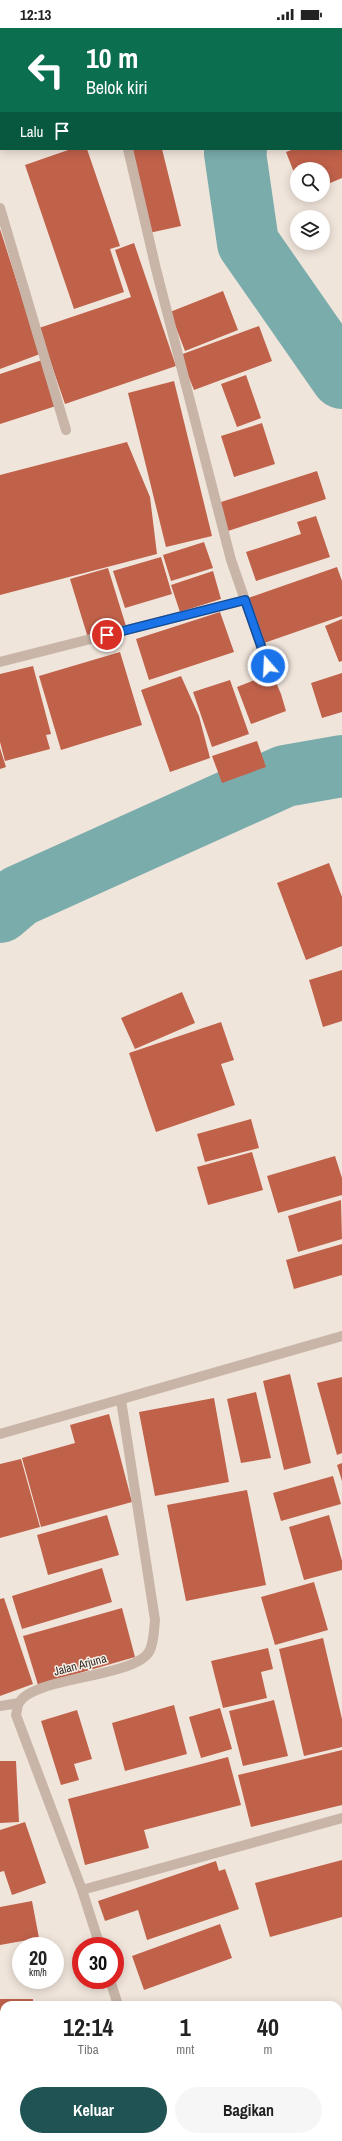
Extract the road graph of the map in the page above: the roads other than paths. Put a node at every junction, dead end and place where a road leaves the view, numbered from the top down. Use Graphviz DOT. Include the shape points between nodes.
graph roads {
  1 [pos="128,150"];
  2 [pos="0,208"];
  3 [pos="66,430"];
  4 [pos="245,600"];
  5 [pos="0,662"];
  6 [pos="268,666"];
  7 [pos="342,1336"];
  8 [pos="122,1400"];
  9 [pos="0,1434"];
  10 [pos="19,1703"];
  11 [pos="0,1706"];
  12 [pos="342,1818"];
  13 [pos="82,1890"];
  14 [pos="97,1937"];
  15 [pos="113,1989"];
  16 [pos="117,2001"];
  1 -- 4 [label="street" via="186,386"];
  2 -- 3 [label="street"];
  4 -- 5 [label="street"];
  4 -- 6 [label="street"];
  7 -- 8 [label="street"];
  8 -- 9 [label="street"];
  8 -- 10 [label="street, Jalan Arjuna" via="155,1620 150,1651 136,1664 43,1688 26,1696"];
  10 -- 11 [label="street"];
  10 -- 13 [label="street" via="16,1715"];
  12 -- 13 [label="street"];
  13 -- 14 [label="street"];
  15 -- 16 [label="street"];
}
